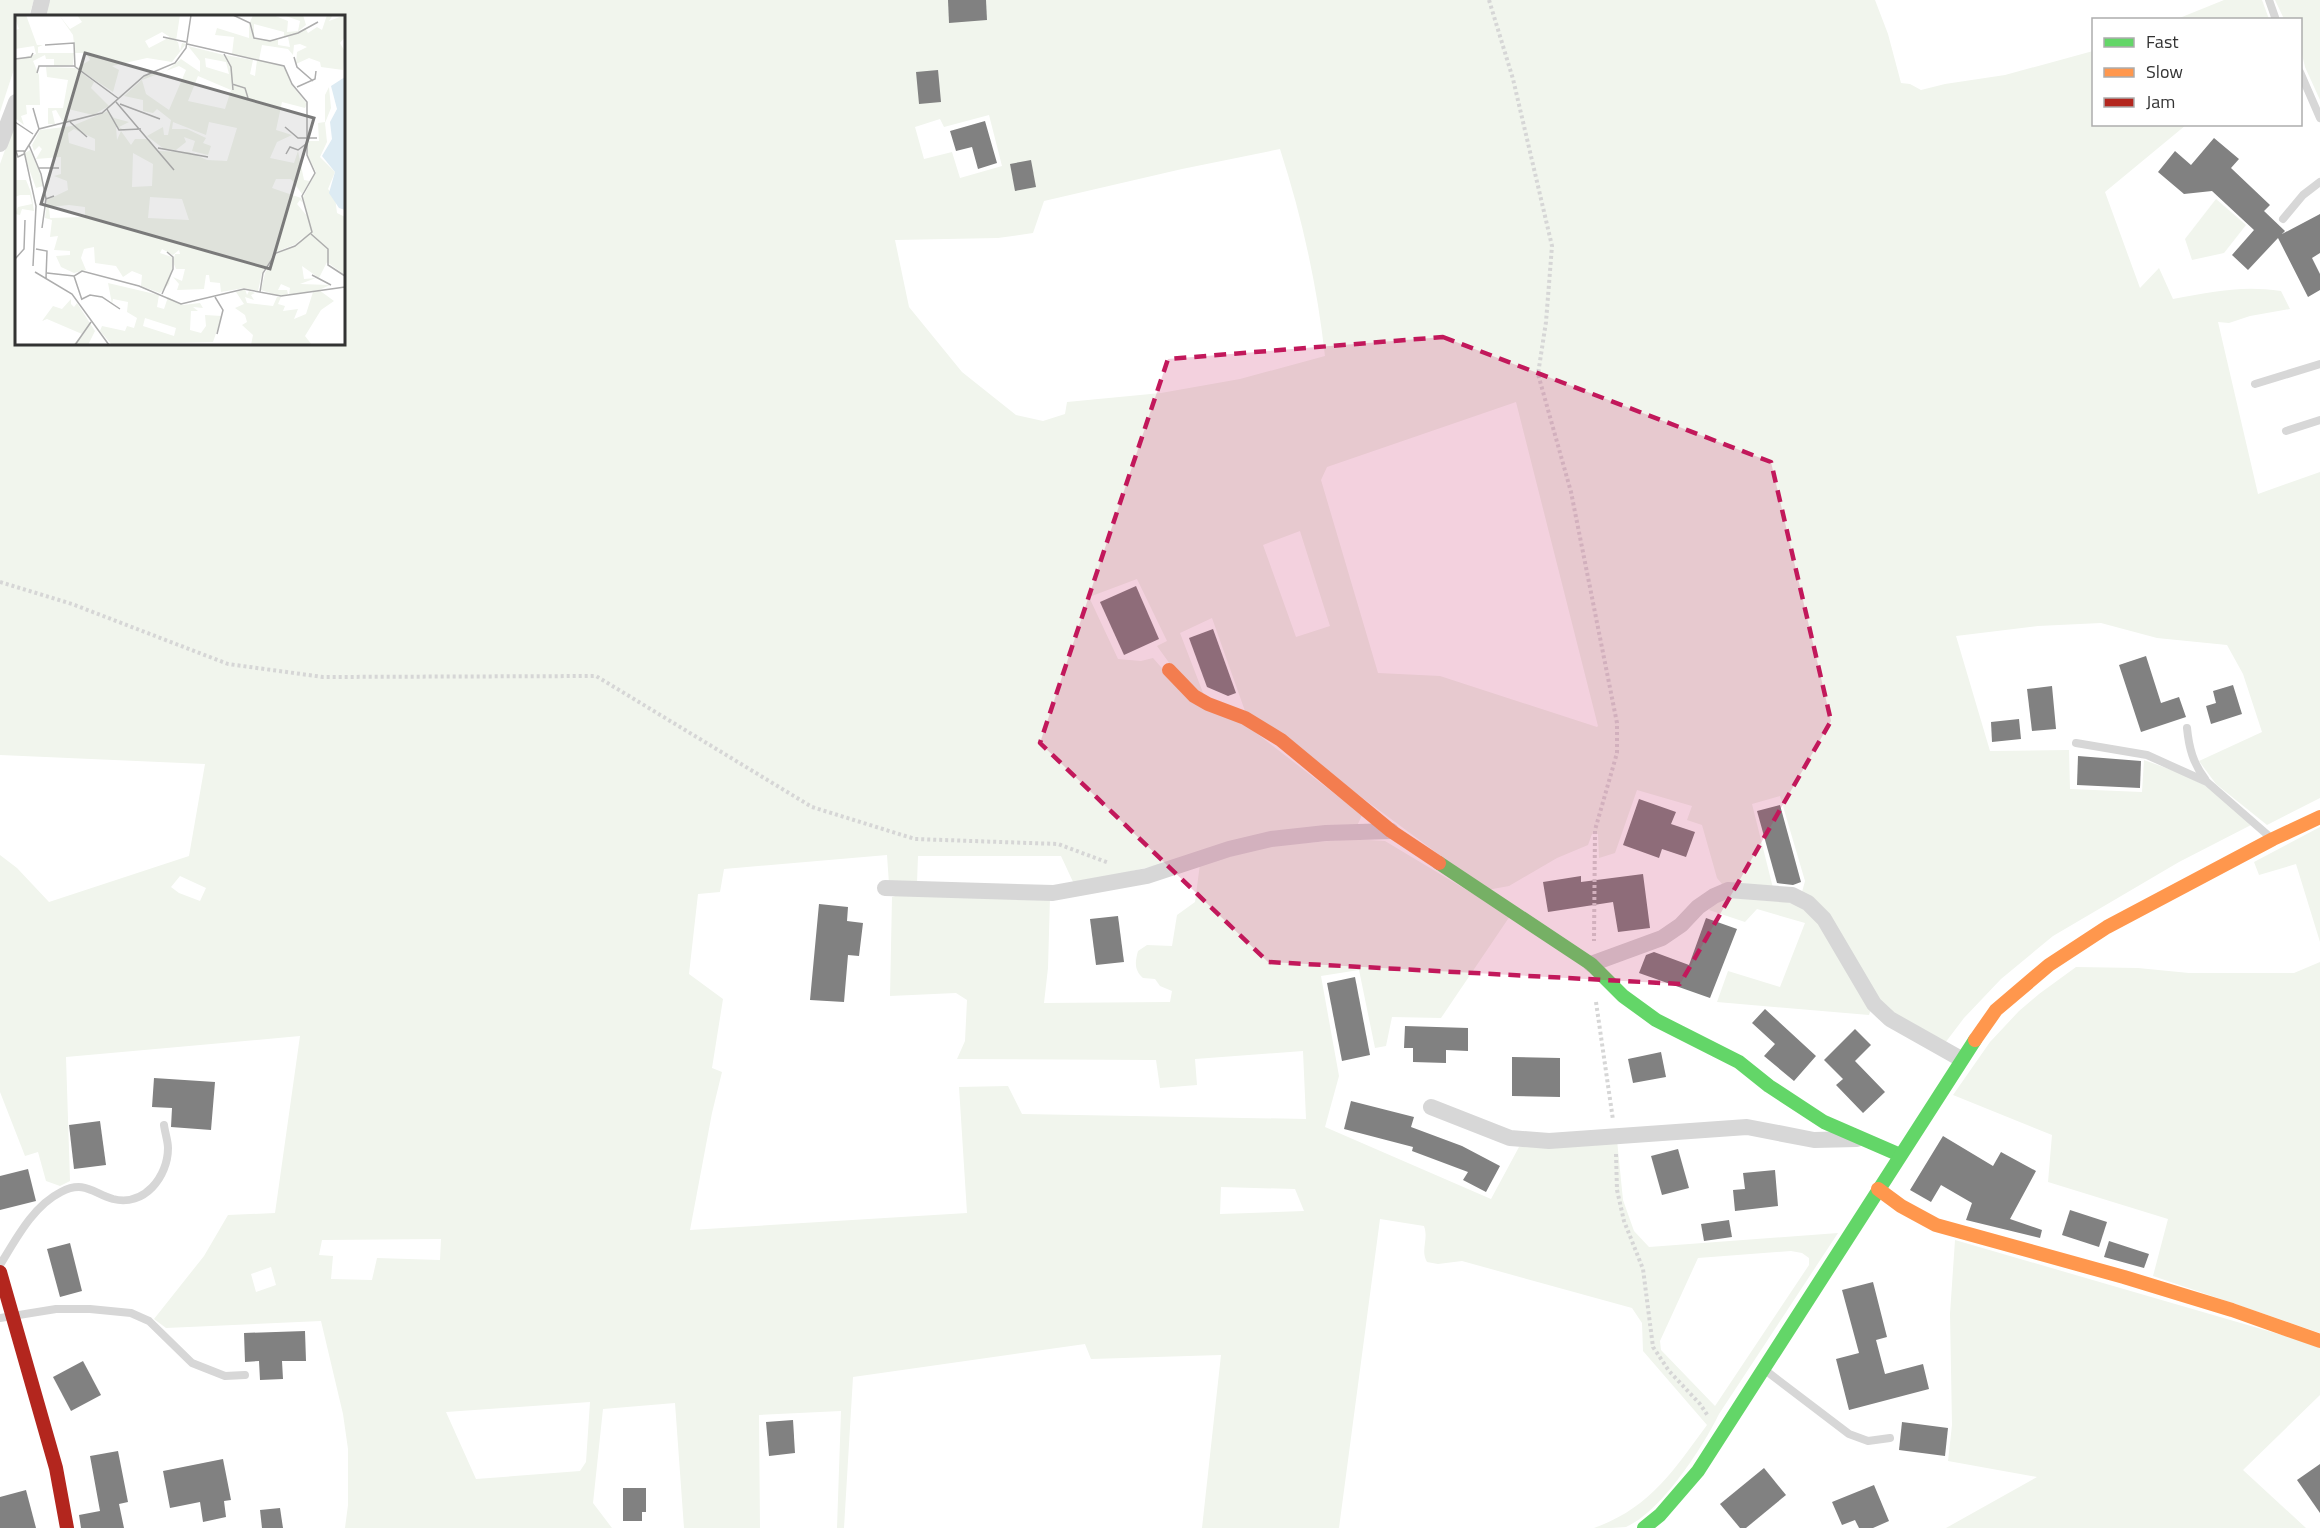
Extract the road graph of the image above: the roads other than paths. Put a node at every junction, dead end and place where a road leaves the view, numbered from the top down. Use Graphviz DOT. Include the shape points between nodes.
graph roads {
  1 [pos="42,0"];
  2 [pos="2269,0"];
  3 [pos="38,15"];
  4 [pos="2275,18"];
  5 [pos="2302,74"];
  6 [pos="15,105"];
  7 [pos="2320,118"];
  8 [pos="0,144"];
  9 [pos="2320,182"];
  10 [pos="2283,219"];
  11 [pos="2320,364"];
  12 [pos="2255,384"];
  13 [pos="2320,420"];
  14 [pos="2286,431"];
  15 [pos="1169,670"];
  16 [pos="2187,728"];
  17 [pos="2076,743"];
  18 [pos="2207,782"];
  19 [pos="2320,817"];
  20 [pos="1391,831"];
  21 [pos="2273,839"];
  22 [pos="885,888"];
  23 [pos="1591,964"];
  24 [pos="1961,1059"];
  25 [pos="1431,1107"];
  26 [pos="164,1125"];
  27 [pos="1867,1139"];
  28 [pos="1900,1155"];
  29 [pos="1878,1189"];
  30 [pos="0,1265"];
  31 [pos="0,1272"];
  32 [pos="6,1317"];
  33 [pos="2320,1341"];
  34 [pos="1762,1368"];
  35 [pos="245,1375"];
  36 [pos="1890,1438"];
  37 [pos="66,1528"];
  38 [pos="1644,1528"];
  1 -- 3 [label="street"];
  2 -- 4 [label="lane"];
  5 -- 7 [label="lane"];
  6 -- 8 [label="street"];
  9 -- 10 [label="lane"];
  11 -- 12 [label="lane"];
  13 -- 14 [label="lane"];
  15 -- 20 [label="street" via="1194,696 1245,718 1281,740"];
  16 -- 18 [label="lane" via="2189,748"];
  17 -- 18 [label="lane" via="2146,755"];
  18 -- 21 [label="lane"];
  19 -- 21 [label="street"];
  20 -- 22 [label="street" via="1271,839 1147,876 1053,893"];
  20 -- 23 [label="street"];
  21 -- 24 [label="street" via="2107,927 2049,965 1996,1011"];
  23 -- 24 [label="street" via="1662,938 1713,896 1728,890 1792,894 1824,919 1874,1004 1890,1019"];
  23 -- 27 [label="street" via="1623,996 1656,1020 1739,1062 1824,1122"];
  24 -- 28 [label="street"];
  25 -- 27 [label="street" via="1510,1138 1549,1141 1747,1127 1814,1140"];
  26 -- 30 [label="lane" via="168,1148 165,1166 154,1186 141,1198 112,1199 83,1186 62,1191 32,1216"];
  27 -- 28 [label="street"];
  28 -- 29 [label="street"];
  29 -- 33 [label="street" via="1901,1206 1952,1231 2124,1277"];
  29 -- 34 [label="street"];
  31 -- 32 [label="street"];
  32 -- 35 [label="lane" via="56,1309 131,1313 149,1321 192,1363 225,1376"];
  32 -- 37 [label="street" via="56,1468"];
  34 -- 36 [label="lane" via="1849,1434 1868,1441"];
  34 -- 38 [label="street" via="1698,1471"];
}
